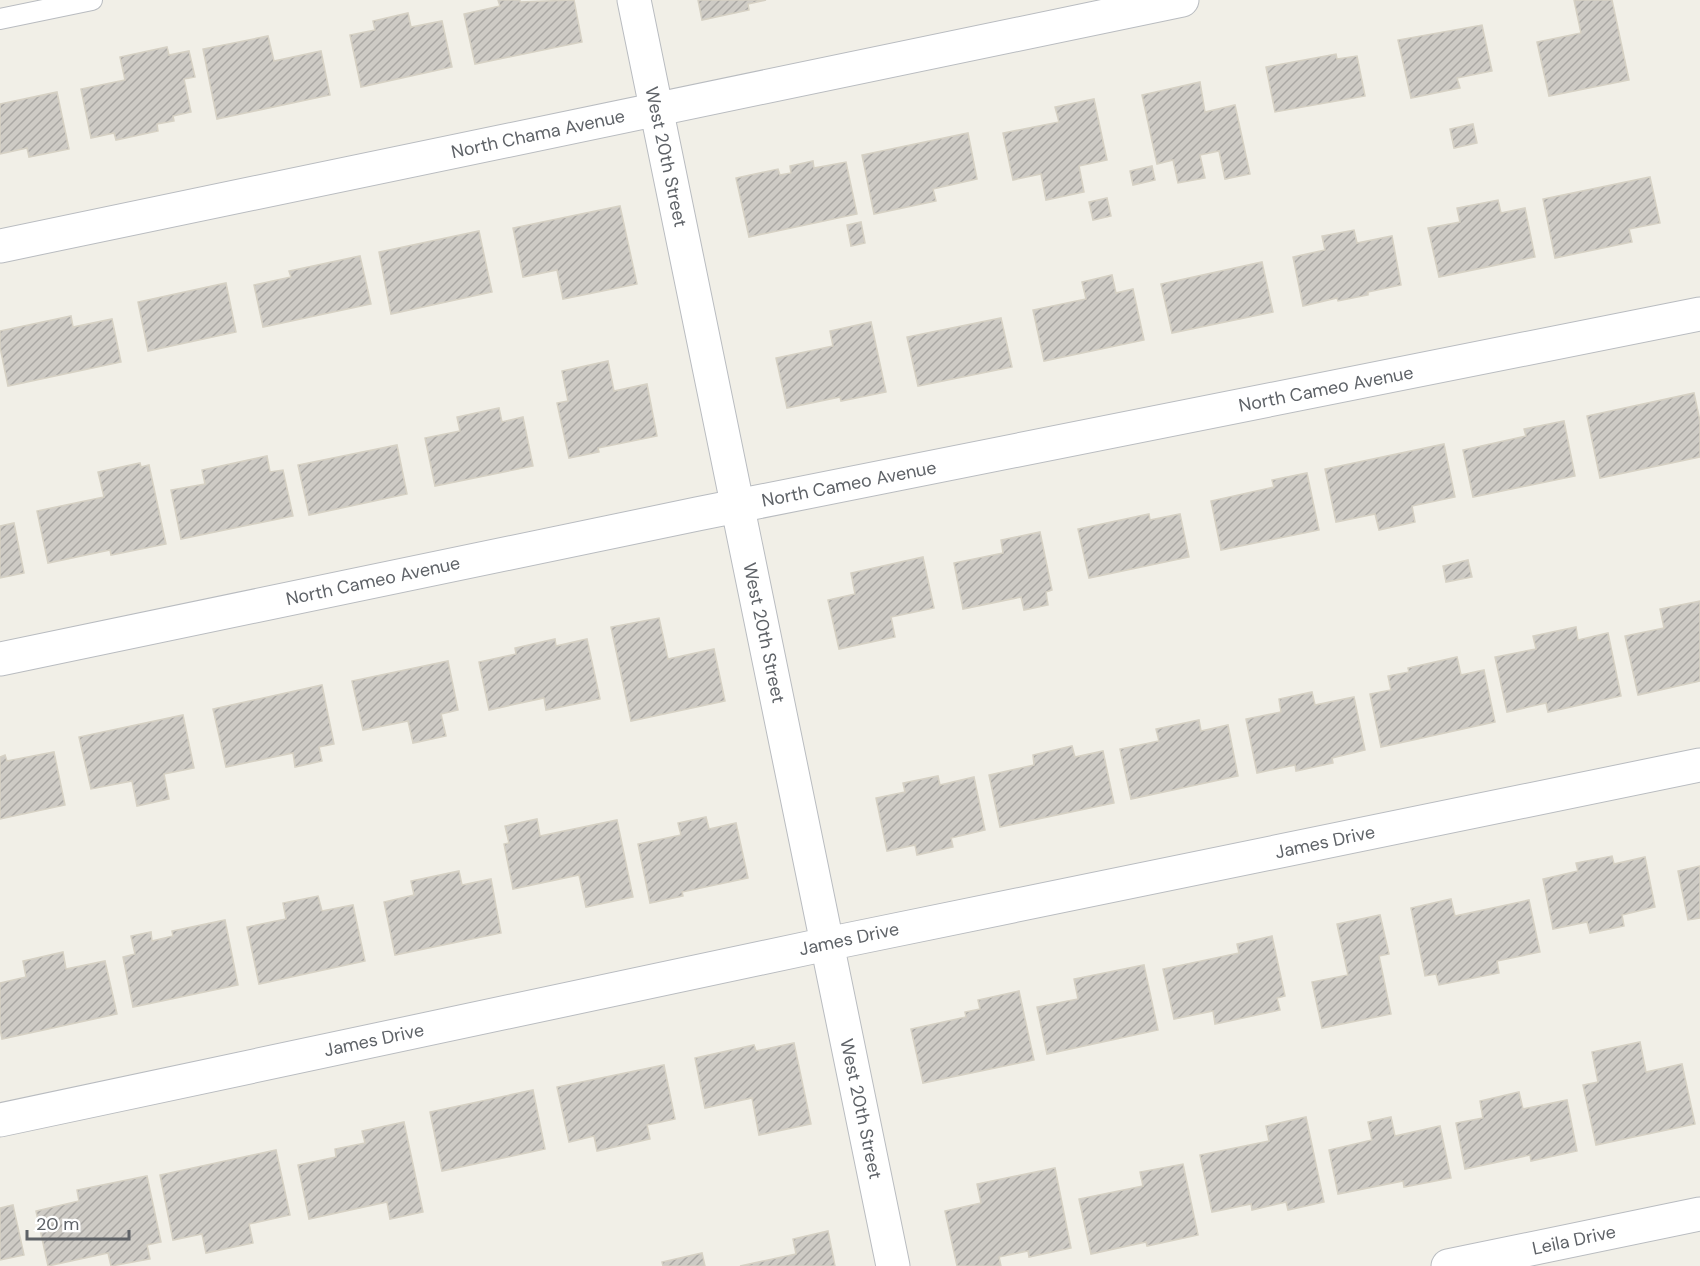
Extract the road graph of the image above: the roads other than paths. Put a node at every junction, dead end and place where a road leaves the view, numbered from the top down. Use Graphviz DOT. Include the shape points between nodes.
graph roads {
  1 [pos="93,0"];
  2 [pos="634,0"];
  3 [pos="1182,0"];
  4 [pos="0,19"];
  5 [pos="657,109"];
  6 [pos="0,246"];
  7 [pos="1700,314"];
  8 [pos="738,506"];
  9 [pos="0,659"];
  10 [pos="1700,765"];
  11 [pos="827,944"];
  12 [pos="0,1120"];
  13 [pos="1700,1214"];
  14 [pos="893,1266"];
  15 [pos="1448,1266"];
  1 -- 4 [label="lane"];
  2 -- 5 [label="street, West 20th Street"];
  3 -- 5 [label="street, North Chama Avenue"];
  5 -- 6 [label="street, North Chama Avenue"];
  5 -- 8 [label="street, West 20th Street"];
  7 -- 8 [label="street, North Cameo Avenue"];
  8 -- 9 [label="street, North Cameo Avenue"];
  8 -- 11 [label="street, West 20th Street"];
  10 -- 11 [label="street, James Drive"];
  11 -- 12 [label="street, James Drive"];
  11 -- 14 [label="street, West 20th Street"];
  13 -- 15 [label="street, Leila Drive"];
}
